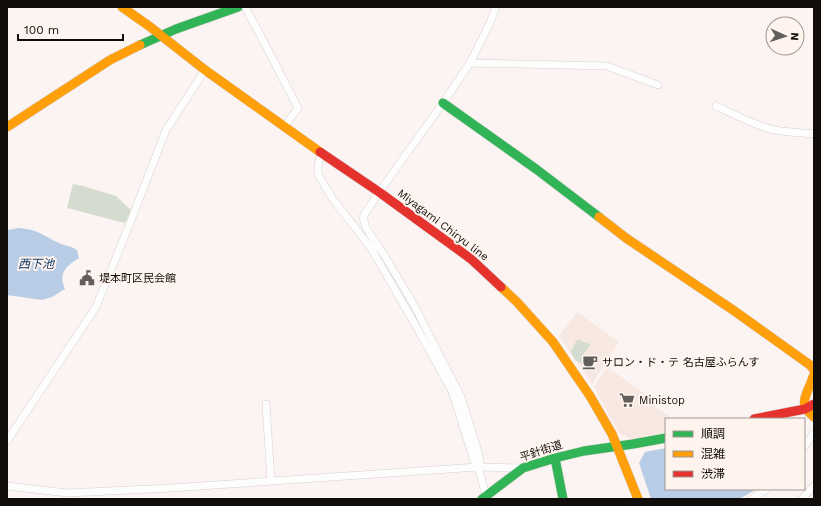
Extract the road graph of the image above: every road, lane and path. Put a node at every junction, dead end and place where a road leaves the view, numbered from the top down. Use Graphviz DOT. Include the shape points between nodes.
graph roads {
  1 [pos="122,7"];
  2 [pos="238,7"];
  3 [pos="245,7"];
  4 [pos="496,7"];
  5 [pos="161,35"];
  6 [pos="470,63"];
  7 [pos="205,70"];
  8 [pos="658,85"];
  9 [pos="443,103"];
  10 [pos="716,106"];
  11 [pos="7,127"];
  12 [pos="284,127"];
  13 [pos="814,134"];
  14 [pos="321,153"];
  15 [pos="379,192"];
  16 [pos="814,373"];
  17 [pos="266,404"];
  18 [pos="814,404"];
  19 [pos="805,408"];
  20 [pos="814,417"];
  21 [pos="759,418"];
  22 [pos="814,433"];
  23 [pos="665,438"];
  24 [pos="7,441"];
  25 [pos="805,446"];
  26 [pos="617,447"];
  27 [pos="555,458"];
  28 [pos="478,467"];
  29 [pos="523,468"];
  30 [pos="271,481"];
  31 [pos="7,486"];
  32 [pos="814,486"];
  33 [pos="766,490"];
  34 [pos="485,498"];
  35 [pos="563,499"];
  36 [pos="638,499"];
  37 [pos="752,499"];
  38 [pos="802,499"];
  1 -- 5 [label="main road, Miyagami Chiryu line"];
  2 -- 5 [label="main road"];
  3 -- 12 [label="street" via="298,108"];
  4 -- 6 [label="street"];
  5 -- 7 [label="main road, Miyagami Chiryu line"];
  5 -- 11 [label="main road" via="110,60"];
  6 -- 8 [label="street" via="607,66"];
  6 -- 9 [label="street"];
  7 -- 12 [label="main road, Miyagami Chiryu line"];
  7 -- 24 [label="street" via="166,130 96,307"];
  9 -- 15 [label="street"];
  9 -- 16 [label="main road" via="536,169 626,238 810,365"];
  10 -- 13 [label="street" via="774,130"];
  12 -- 14 [label="main road, Miyagami Chiryu line"];
  14 -- 15 [label="main road, Miyagami Chiryu line"];
  14 -- 28 [label="street" via="318,174 332,198 371,248 452,391"];
  15 -- 26 [label="main road, Miyagami Chiryu line" via="471,259 517,302 553,342 590,396"];
  15 -- 28 [label="street" via="362,216 366,228 414,305 462,397 478,451"];
  16 -- 19 [label="main road" via="804,400"];
  17 -- 30 [label="street"];
  18 -- 19 [label="main road"];
  19 -- 20 [label="main road"];
  19 -- 21 [label="main road"];
  22 -- 25 [label="street"];
  23 -- 26 [label="main road, 平針街道"];
  26 -- 27 [label="main road, 平針街道"];
  26 -- 36 [label="main road, Miyagami Chiryu line"];
  27 -- 29 [label="main road, 平針街道"];
  27 -- 35 [label="main road"];
  28 -- 29 [label="street"];
  28 -- 30 [label="street"];
  28 -- 34 [label="street"];
  29 -- 34 [label="main road, 平針街道"];
  30 -- 31 [label="street" via="68,493"];
  32 -- 38 [label="street"];
  33 -- 37 [label="street"];
}
